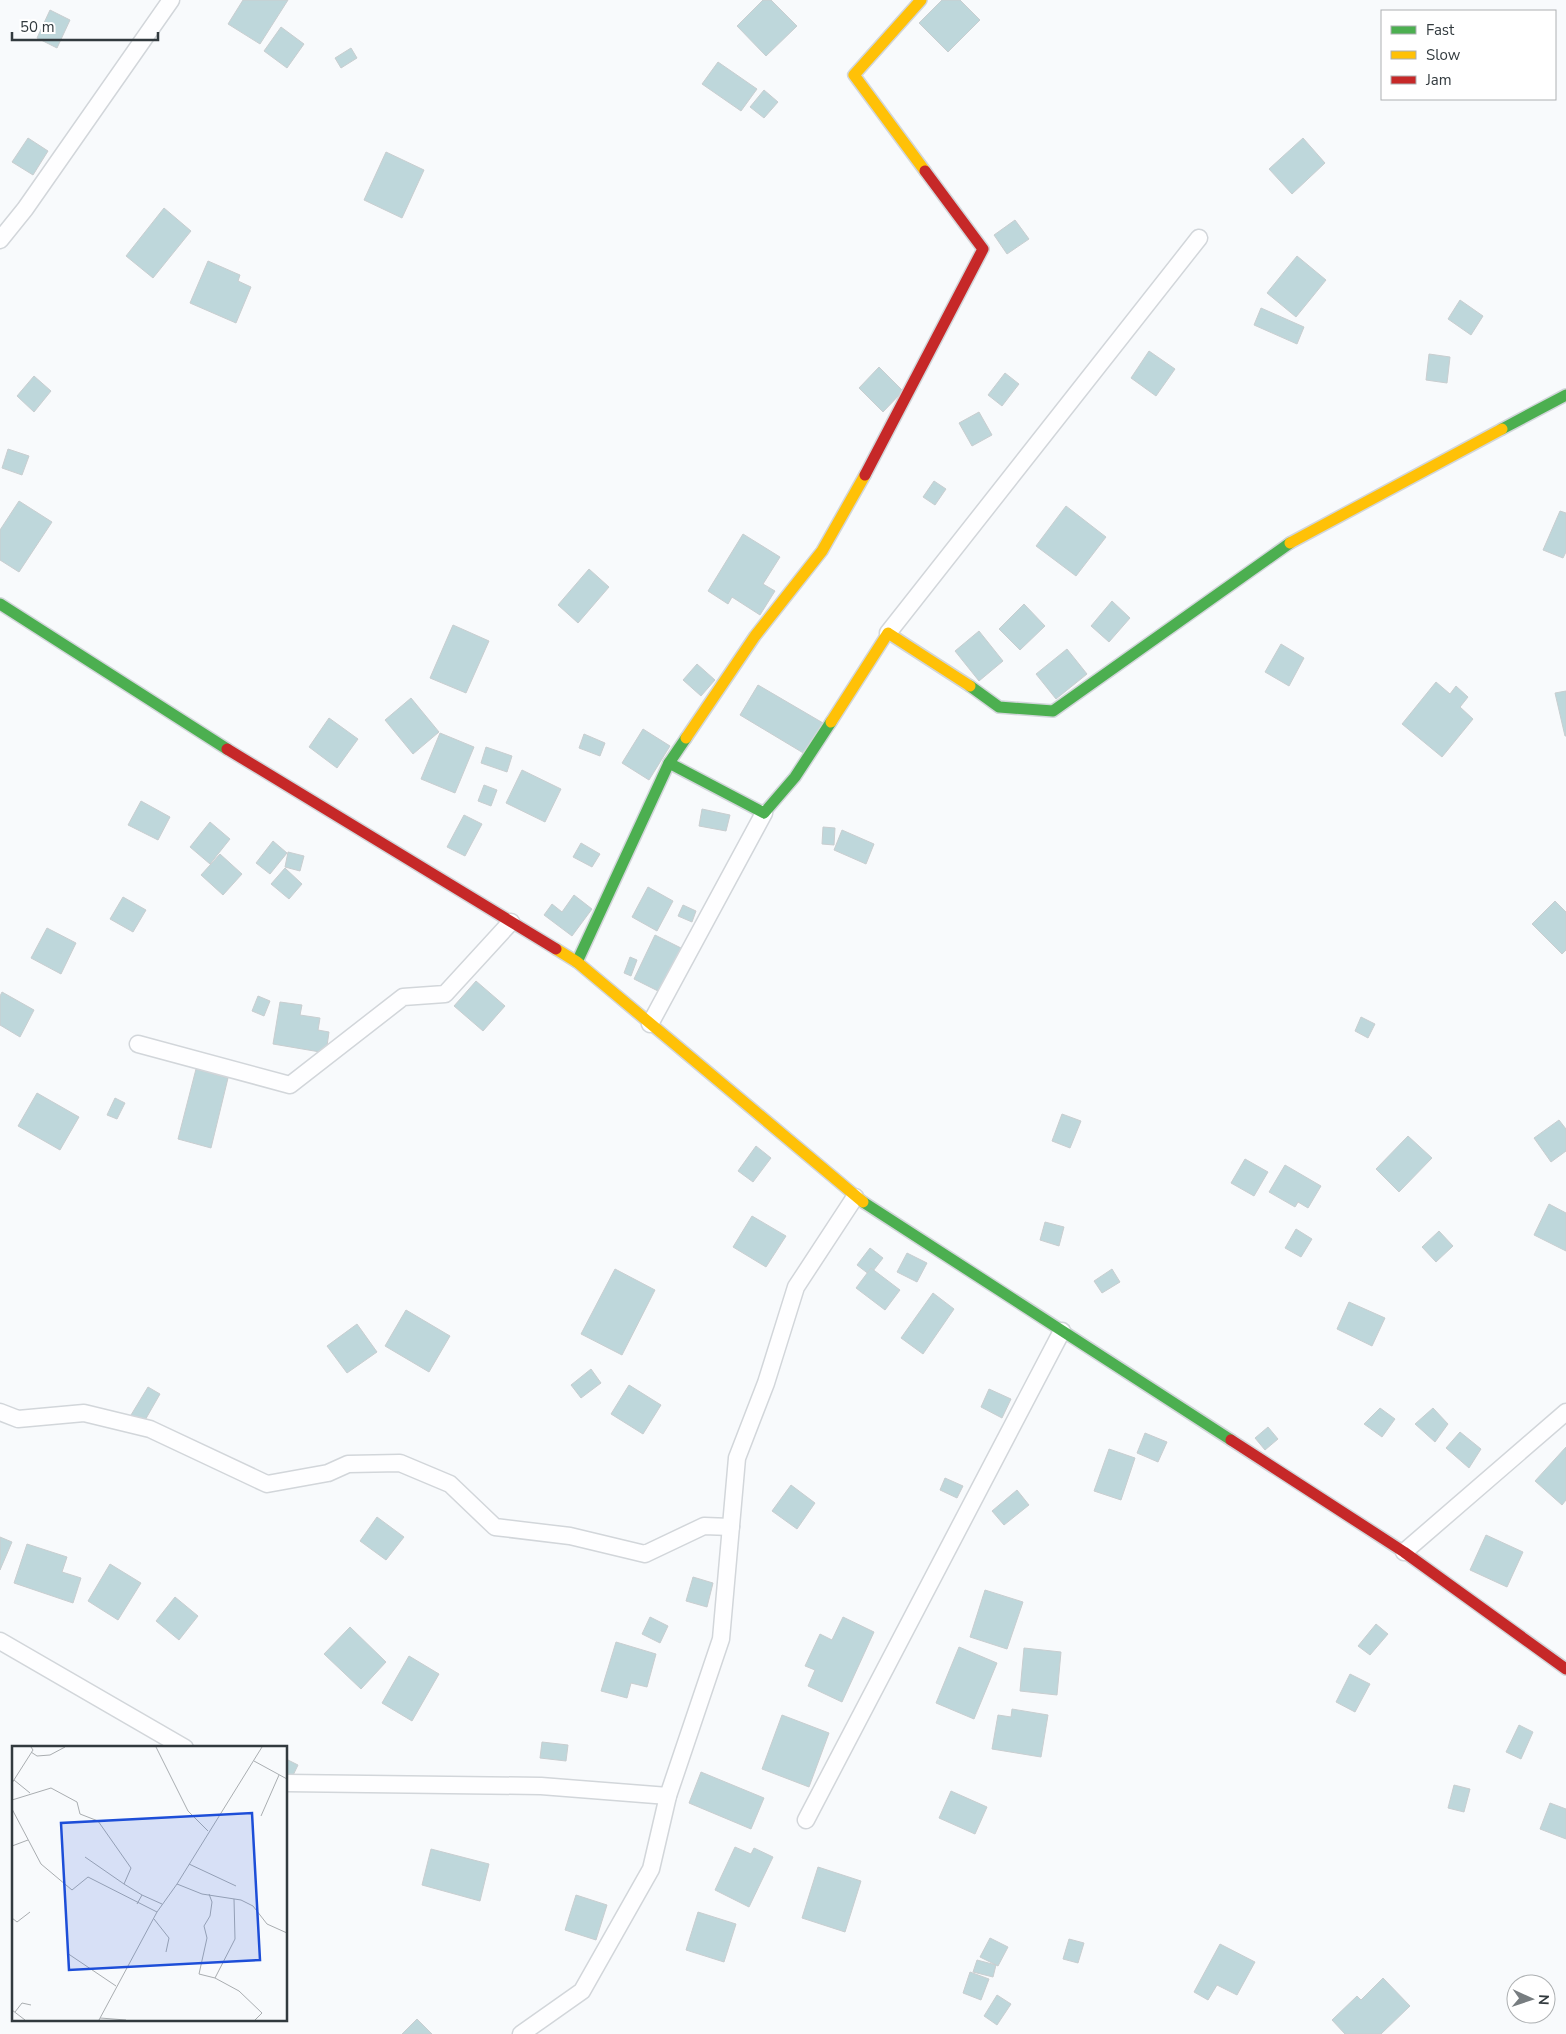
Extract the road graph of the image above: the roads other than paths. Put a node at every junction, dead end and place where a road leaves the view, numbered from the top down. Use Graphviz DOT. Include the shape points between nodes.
graph roads {
  1 [pos="171,0"];
  2 [pos="921,0"];
  3 [pos="1199,238"];
  4 [pos="0,240"];
  5 [pos="1566,395"];
  6 [pos="0,604"];
  7 [pos="888,633"];
  8 [pos="669,763"];
  9 [pos="764,813"];
  10 [pos="511,922"];
  11 [pos="577,962"];
  12 [pos="650,1024"];
  13 [pos="138,1044"];
  14 [pos="855,1197"];
  15 [pos="1062,1331"];
  16 [pos="0,1412"];
  17 [pos="1566,1412"];
  18 [pos="731,1527"];
  19 [pos="1404,1552"];
  20 [pos="0,1641"];
  21 [pos="1566,1669"];
  22 [pos="182,1746"];
  23 [pos="288,1783"];
  24 [pos="668,1796"];
  25 [pos="806,1820"];
  26 [pos="520,2034"];
  1 -- 4 [label="street"];
  2 -- 8 [label="street" via="854,75 983,249 881,448 822,551 754,636"];
  3 -- 7 [label="street"];
  5 -- 7 [label="street" via="1290,543 1053,712 998,707 963,680"];
  6 -- 10 [label="street" via="184,723"];
  7 -- 9 [label="street" via="795,777"];
  8 -- 9 [label="street"];
  8 -- 11 [label="street"];
  9 -- 12 [label="street"];
  10 -- 11 [label="street"];
  10 -- 13 [label="street" via="445,994 403,997 290,1085"];
  11 -- 12 [label="street"];
  12 -- 14 [label="street"];
  14 -- 15 [label="street"];
  14 -- 18 [label="street" via="796,1287 766,1383 737,1458"];
  15 -- 19 [label="street"];
  15 -- 25 [label="street"];
  16 -- 18 [label="street" via="18,1419 84,1413 150,1428 268,1484 328,1473 348,1464 400,1463 450,1484 495,1527 570,1536 645,1554 704,1526"];
  17 -- 19 [label="street"];
  18 -- 24 [label="street" via="721,1639"];
  19 -- 21 [label="street"];
  20 -- 22 [label="street"];
  23 -- 24 [label="street" via="541,1786"];
  24 -- 26 [label="street" via="651,1869 582,1991"];
}
